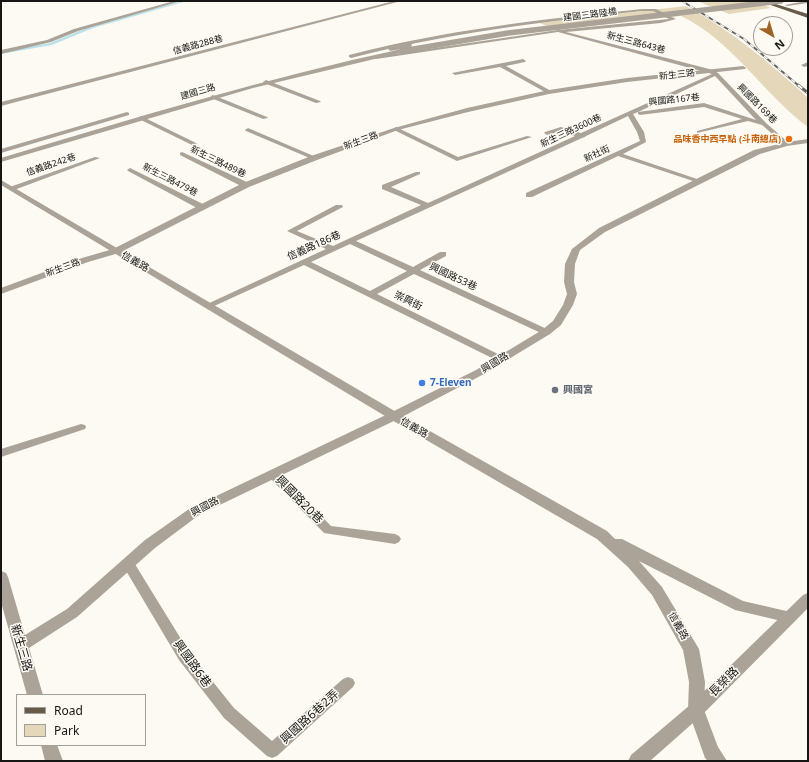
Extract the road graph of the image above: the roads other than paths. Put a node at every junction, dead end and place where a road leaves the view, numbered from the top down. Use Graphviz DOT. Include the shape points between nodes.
graph roads {
  1 [pos="179,1"];
  2 [pos="399,1"];
  3 [pos="755,1"];
  4 [pos="761,1"];
  5 [pos="775,1"];
  6 [pos="781,1"];
  7 [pos="808,2"];
  8 [pos="787,5"];
  9 [pos="808,11"];
  10 [pos="808,16"];
  11 [pos="558,31"];
  12 [pos="391,48"];
  13 [pos="402,51"];
  14 [pos="1,52"];
  15 [pos="351,56"];
  16 [pos="364,59"];
  17 [pos="523,61"];
  18 [pos="501,65"];
  19 [pos="743,68"];
  20 [pos="455,73"];
  21 [pos="714,73"];
  22 [pos="266,82"];
  23 [pos="548,92"];
  24 [pos="213,97"];
  25 [pos="318,102"];
  26 [pos="1,104"];
  27 [pos="141,110"];
  28 [pos="134,112"];
  29 [pos="630,114"];
  30 [pos="141,118"];
  31 [pos="265,118"];
  32 [pos="749,119"];
  33 [pos="764,124"];
  34 [pos="396,129"];
  35 [pos="248,130"];
  36 [pos="547,132"];
  37 [pos="699,132"];
  38 [pos="583,136"];
  39 [pos="529,137"];
  40 [pos="808,141"];
  41 [pos="194,144"];
  42 [pos="787,144"];
  43 [pos="1,151"];
  44 [pos="182,154"];
  45 [pos="618,154"];
  46 [pos="97,158"];
  47 [pos="314,158"];
  48 [pos="1,160"];
  49 [pos="130,170"];
  50 [pos="418,173"];
  51 [pos="698,181"];
  52 [pos="6,185"];
  53 [pos="246,185"];
  54 [pos="530,195"];
  55 [pos="429,206"];
  56 [pos="202,207"];
  57 [pos="339,207"];
  58 [pos="350,241"];
  59 [pos="334,249"];
  60 [pos="116,251"];
  61 [pos="443,254"];
  62 [pos="305,262"];
  63 [pos="414,270"];
  64 [pos="1,291"];
  65 [pos="369,295"];
  66 [pos="209,305"];
  67 [pos="546,332"];
  68 [pos="501,359"];
  69 [pos="394,416"];
  70 [pos="81,427"];
  71 [pos="1,452"];
  72 [pos="273,474"];
  73 [pos="602,535"];
  74 [pos="395,539"];
  75 [pos="128,564"];
  76 [pos="1,577"];
  77 [pos="808,599"];
  78 [pos="790,617"];
  79 [pos="21,645"];
  80 [pos="348,683"];
  81 [pos="35,694"];
  82 [pos="696,710"];
  83 [pos="49,746"];
  84 [pos="272,751"];
  85 [pos="54,761"];
  86 [pos="637,761"];
  87 [pos="718,761"];
  1 -- 14 [label="lane" via="76,30 50,42"];
  2 -- 26 [label="lane, 信義路288巷"];
  3 -- 12 [label="street, 建國三路陸橋, bridge" via="496,31"];
  4 -- 10 [label="main road"];
  5 -- 8 [label="main road"];
  6 -- 13 [label="street, 建國三路陸橋, bridge" via="508,33"];
  7 -- 8 [label="lane"];
  8 -- 9 [label="main road"];
  11 -- 15 [label="lane" via="674,19 654,10 642,10 487,27 392,44"];
  11 -- 16 [label="lane"];
  11 -- 21 [label="lane, 新生三路643巷"];
  12 -- 15 [label="street, 建國三路"];
  13 -- 16 [label="street, 建國三路"];
  15 -- 27 [label="street, 建國三路"];
  16 -- 22 [label="street, 建國三路"];
  17 -- 18 [label="lane"];
  18 -- 20 [label="lane"];
  18 -- 23 [label="lane"];
  19 -- 21 [label="street, 新生三路"];
  21 -- 23 [label="street, 新生三路" via="627,80"];
  21 -- 29 [label="lane, 新生三路3600巷"];
  21 -- 33 [label="lane, 興國路169巷"];
  22 -- 24 [label="street, 建國三路"];
  22 -- 25 [label="lane"];
  23 -- 34 [label="street, 新生三路"];
  24 -- 30 [label="street, 建國三路"];
  24 -- 31 [label="lane"];
  28 -- 43 [label="street"];
  29 -- 32 [label="lane, 興國路167巷" via="704,105"];
  29 -- 38 [label="lane, 新生三路3600巷"];
  29 -- 45 [label="lane, 新社街" via="639,127 642,142"];
  30 -- 41 [label="lane"];
  30 -- 48 [label="street, 建國三路"];
  32 -- 33 [label="lane, 興國路167巷"];
  32 -- 37 [label="lane"];
  33 -- 42 [label="lane, 興國路169巷"];
  34 -- 39 [label="lane" via="457,159"];
  34 -- 47 [label="street, 新生三路"];
  35 -- 47 [label="lane"];
  36 -- 38 [label="lane" via="561,129"];
  38 -- 55 [label="lane, 新生三路3600巷"];
  40 -- 42 [label="street, 興國路"];
  42 -- 51 [label="street, 興國路" via="757,152"];
  44 -- 53 [label="lane, 新生三路489巷"];
  45 -- 51 [label="lane"];
  45 -- 54 [label="lane, 新社街"];
  46 -- 52 [label="lane, 信義路242巷"];
  47 -- 53 [label="street, 新生三路"];
  49 -- 56 [label="lane, 新生三路479巷"];
  50 -- 55 [label="lane" via="384,187"];
  51 -- 67 [label="street, 興國路" via="602,230 576,248 570,264 569,282 572,294 557,323"];
  52 -- 60 [label="street, 信義路"];
  53 -- 56 [label="street, 新生三路"];
  55 -- 58 [label="lane, 信義路186巷"];
  56 -- 60 [label="street, 新生三路"];
  57 -- 59 [label="lane" via="291,231"];
  58 -- 59 [label="lane, 信義路186巷"];
  58 -- 63 [label="lane, 興國路53巷"];
  59 -- 62 [label="lane, 信義路186巷"];
  60 -- 64 [label="street, 新生三路"];
  60 -- 66 [label="street, 信義路"];
  61 -- 63 [label="lane"];
  62 -- 65 [label="lane, 崇興街"];
  62 -- 66 [label="lane, 信義路186巷"];
  63 -- 65 [label="lane"];
  63 -- 67 [label="lane, 興國路53巷"];
  65 -- 68 [label="lane, 崇興街"];
  66 -- 69 [label="street, 信義路"];
  67 -- 68 [label="street, 興國路"];
  68 -- 69 [label="street, 興國路"];
  69 -- 72 [label="street, 興國路"];
  69 -- 73 [label="street, 信義路"];
  70 -- 71 [label="lane"];
  72 -- 74 [label="lane, 興國路20巷" via="328,530"];
  72 -- 75 [label="street, 興國路" via="194,512 150,544"];
  73 -- 78 [label="street" via="740,606"];
  73 -- 82 [label="street, 信義路" via="633,563 657,591 691,649 697,682"];
  75 -- 79 [label="street, 興國路" via="72,613"];
  75 -- 84 [label="lane, 興國路6巷" via="184,656 229,713"];
  76 -- 79 [label="street, 新生三路"];
  77 -- 78 [label="street, 長榮路"];
  78 -- 82 [label="street, 長榮路"];
  79 -- 81 [label="street, 新生三路"];
  80 -- 84 [label="lane, 興國路6巷2弄"];
  82 -- 86 [label="street, 長榮路"];
  82 -- 87 [label="street, 信義路" via="710,752"];
  83 -- 85 [label="street"];
}
